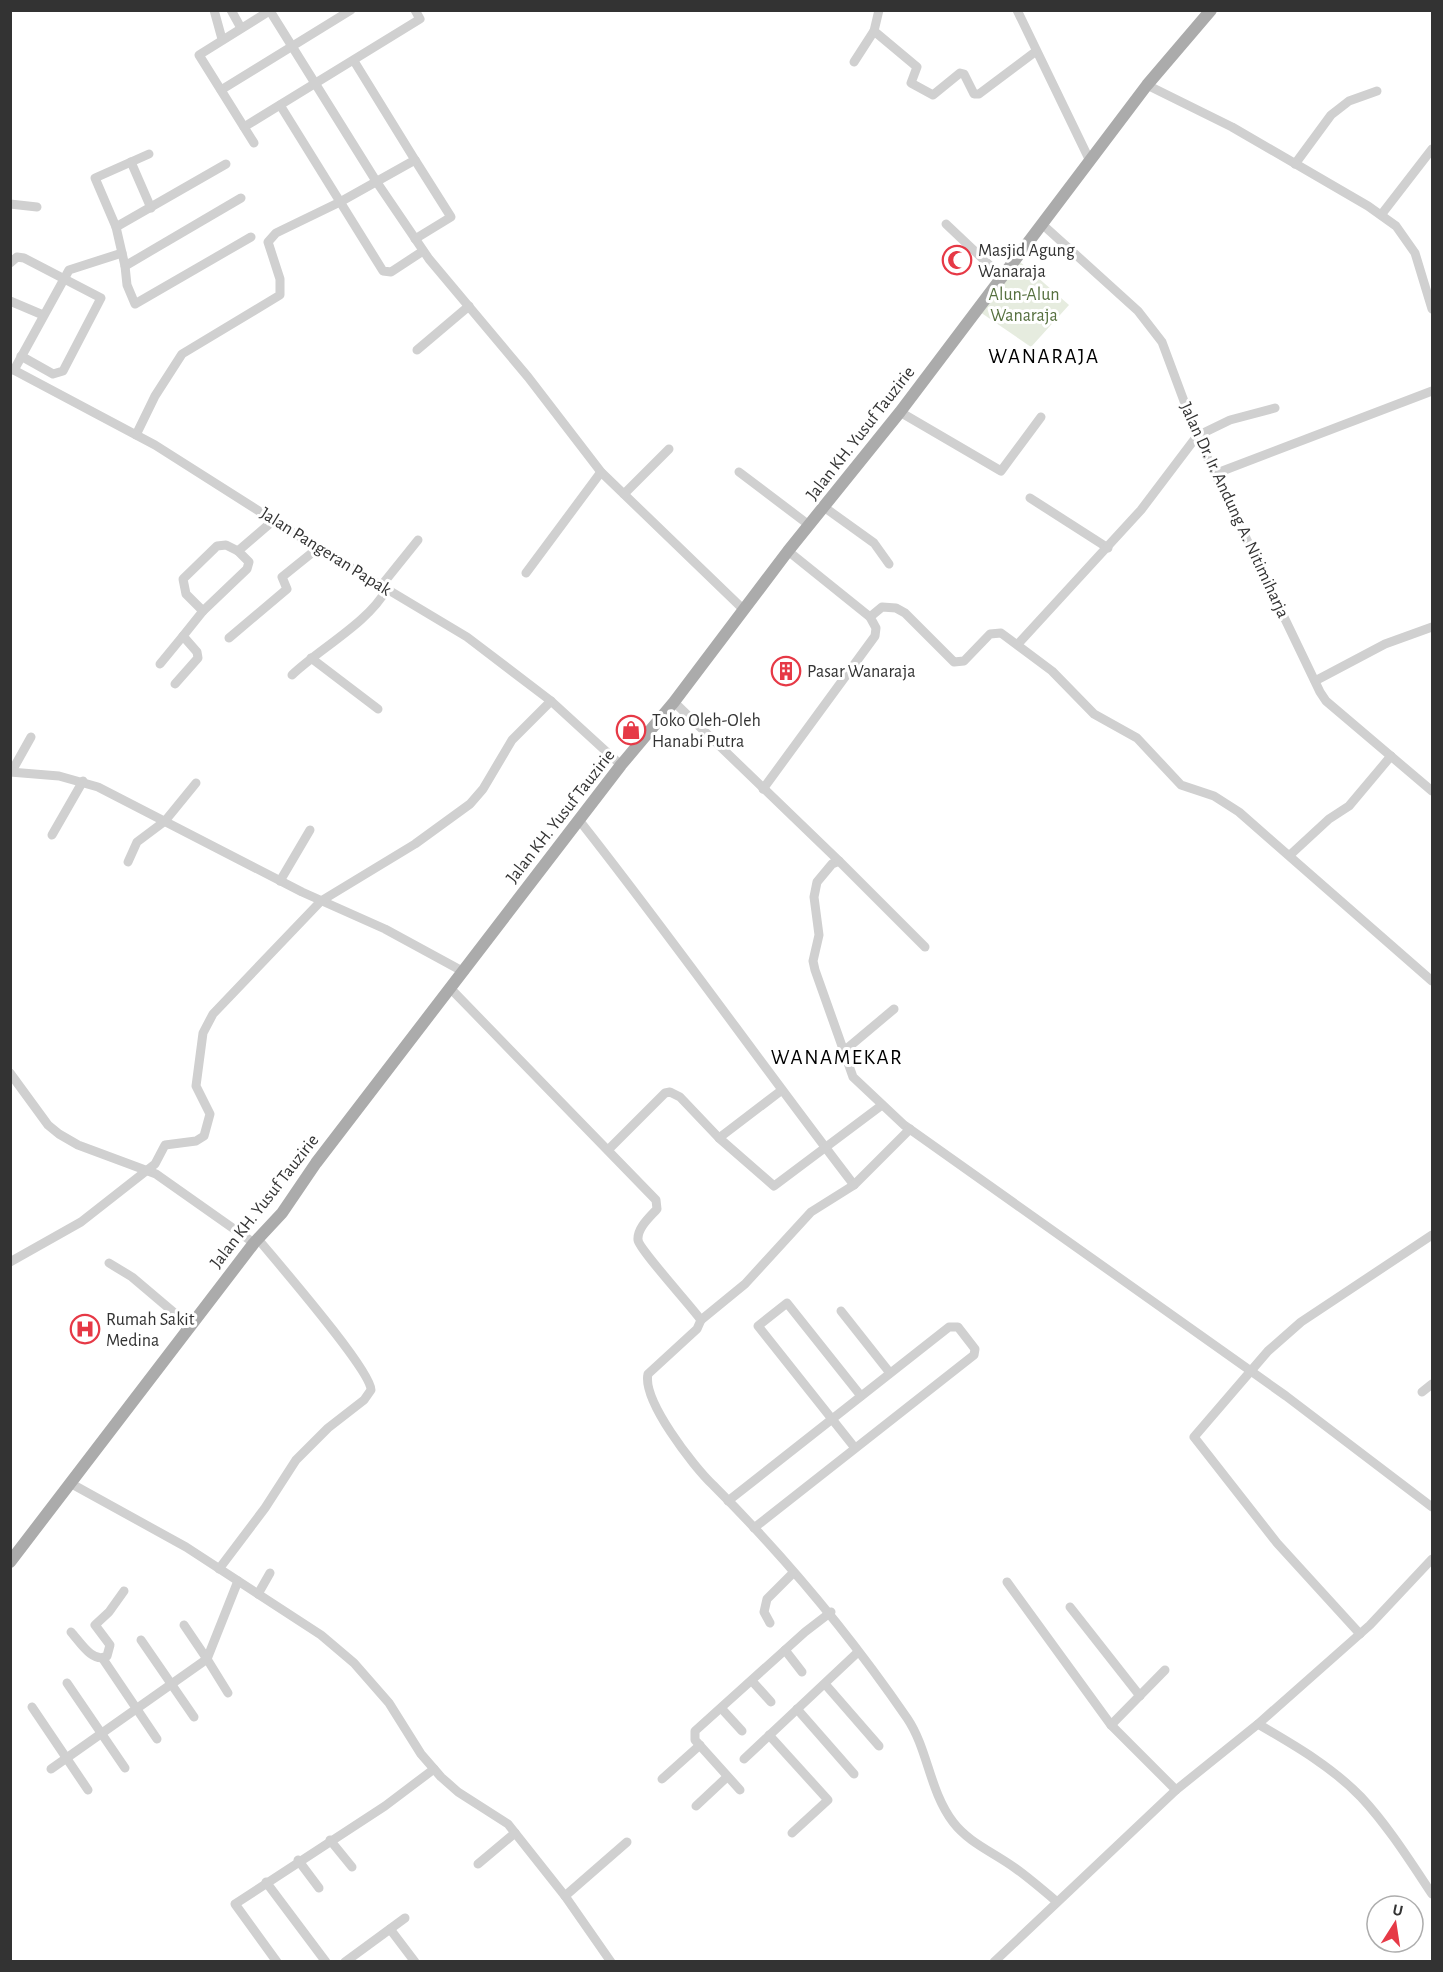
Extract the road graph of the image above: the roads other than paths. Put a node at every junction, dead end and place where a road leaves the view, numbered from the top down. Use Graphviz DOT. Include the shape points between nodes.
graph roads {
  1 [pos="214,10"];
  2 [pos="231,10"];
  3 [pos="351,10"];
  4 [pos="415,10"];
  5 [pos="879,10"];
  6 [pos="1017,10"];
  7 [pos="1211,10"];
  8 [pos="270,11"];
  9 [pos="241,28"];
  10 [pos="874,31"];
  11 [pos="222,39"];
  12 [pos="291,46"];
  13 [pos="1035,52"];
  14 [pos="354,61"];
  15 [pos="854,62"];
  16 [pos="316,83"];
  17 [pos="1147,85"];
  18 [pos="220,90"];
  19 [pos="1377,92"];
  20 [pos="280,105"];
  21 [pos="244,127"];
  22 [pos="254,143"];
  23 [pos="1432,149"];
  24 [pos="148,154"];
  25 [pos="415,160"];
  26 [pos="1090,161"];
  27 [pos="131,162"];
  28 [pos="226,164"];
  29 [pos="1295,164"];
  30 [pos="376,182"];
  31 [pos="241,198"];
  32 [pos="340,202"];
  33 [pos="10,204"];
  34 [pos="37,207"];
  35 [pos="151,208"];
  36 [pos="1381,215"];
  37 [pos="946,224"];
  38 [pos="1043,225"];
  39 [pos="116,227"];
  40 [pos="251,237"];
  41 [pos="415,239"];
  42 [pos="423,251"];
  43 [pos="122,253"];
  44 [pos="10,263"];
  45 [pos="125,266"];
  46 [pos="1002,277"];
  47 [pos="64,279"];
  48 [pos="10,301"];
  49 [pos="469,306"];
  50 [pos="1432,309"];
  51 [pos="43,315"];
  52 [pos="417,350"];
  53 [pos="21,356"];
  54 [pos="12,369"];
  55 [pos="1432,391"];
  56 [pos="1275,408"];
  57 [pos="900,412"];
  58 [pos="1041,417"];
  59 [pos="136,435"];
  60 [pos="1197,435"];
  61 [pos="669,449"];
  62 [pos="602,472"];
  63 [pos="738,472"];
  64 [pos="1217,473"];
  65 [pos="624,494"];
  66 [pos="1030,498"];
  67 [pos="824,507"];
  68 [pos="274,520"];
  69 [pos="809,525"];
  70 [pos="418,540"];
  71 [pos="318,548"];
  72 [pos="1108,548"];
  73 [pos="238,551"];
  74 [pos="788,551"];
  75 [pos="889,564"];
  76 [pos="526,573"];
  77 [pos="384,588"];
  78 [pos="743,609"];
  79 [pos="203,611"];
  80 [pos="870,617"];
  81 [pos="1432,627"];
  82 [pos="183,636"];
  83 [pos="229,638"];
  84 [pos="1018,644"];
  85 [pos="311,658"];
  86 [pos="160,664"];
  87 [pos="292,675"];
  88 [pos="1315,681"];
  89 [pos="175,684"];
  90 [pos="551,701"];
  91 [pos="674,702"];
  92 [pos="378,709"];
  93 [pos="31,737"];
  94 [pos="1391,756"];
  95 [pos="621,765"];
  96 [pos="11,771"];
  97 [pos="83,781"];
  98 [pos="196,783"];
  99 [pos="763,789"];
  100 [pos="1432,791"];
  101 [pos="579,820"];
  102 [pos="165,821"];
  103 [pos="310,830"];
  104 [pos="52,835"];
  105 [pos="1290,855"];
  106 [pos="839,861"];
  107 [pos="128,862"];
  108 [pos="280,881"];
  109 [pos="321,901"];
  110 [pos="925,947"];
  111 [pos="464,972"];
  112 [pos="1432,981"];
  113 [pos="451,989"];
  114 [pos="894,1009"];
  115 [pos="844,1051"];
  116 [pos="10,1073"];
  117 [pos="782,1090"];
  118 [pos="882,1105"];
  119 [pos="910,1129"];
  120 [pos="719,1138"];
  121 [pos="826,1149"];
  122 [pos="608,1150"];
  123 [pos="148,1171"];
  124 [pos="854,1185"];
  125 [pos="1432,1235"];
  126 [pos="256,1241"];
  127 [pos="10,1262"];
  128 [pos="109,1263"];
  129 [pos="842,1311"];
  130 [pos="701,1320"];
  131 [pos="191,1327"];
  132 [pos="890,1373"];
  133 [pos="1251,1373"];
  134 [pos="1432,1384"];
  135 [pos="1422,1392"];
  136 [pos="861,1396"];
  137 [pos="832,1419"];
  138 [pos="855,1448"];
  139 [pos="70,1483"];
  140 [pos="728,1501"];
  141 [pos="1432,1507"];
  142 [pos="754,1528"];
  143 [pos="1432,1559"];
  144 [pos="10,1562"];
  145 [pos="219,1569"];
  146 [pos="270,1573"];
  147 [pos="793,1573"];
  148 [pos="238,1581"];
  149 [pos="1006,1582"];
  150 [pos="124,1591"];
  151 [pos="258,1594"];
  152 [pos="1070,1607"];
  153 [pos="831,1612"];
  154 [pos="771,1623"];
  155 [pos="184,1625"];
  156 [pos="71,1632"];
  157 [pos="1360,1634"];
  158 [pos="141,1640"];
  159 [pos="785,1650"];
  160 [pos="858,1652"];
  161 [pos="103,1659"];
  162 [pos="207,1659"];
  163 [pos="1165,1670"];
  164 [pos="802,1672"];
  165 [pos="752,1681"];
  166 [pos="67,1683"];
  167 [pos="171,1684"];
  168 [pos="825,1684"];
  169 [pos="228,1693"];
  170 [pos="1140,1696"];
  171 [pos="771,1702"];
  172 [pos="32,1707"];
  173 [pos="721,1708"];
  174 [pos="137,1709"];
  175 [pos="797,1709"];
  176 [pos="194,1717"];
  177 [pos="1258,1724"];
  178 [pos="1112,1725"];
  179 [pos="742,1731"];
  180 [pos="102,1734"];
  181 [pos="770,1735"];
  182 [pos="157,1738"];
  183 [pos="700,1745"];
  184 [pos="879,1746"];
  185 [pos="67,1758"];
  186 [pos="744,1759"];
  187 [pos="125,1768"];
  188 [pos="51,1769"];
  189 [pos="434,1769"];
  190 [pos="854,1774"];
  191 [pos="727,1776"];
  192 [pos="662,1779"];
  193 [pos="88,1790"];
  194 [pos="740,1790"];
  195 [pos="1176,1791"];
  196 [pos="696,1806"];
  197 [pos="515,1833"];
  198 [pos="792,1833"];
  199 [pos="330,1840"];
  200 [pos="627,1842"];
  201 [pos="298,1860"];
  202 [pos="478,1864"];
  203 [pos="352,1867"];
  204 [pos="266,1882"];
  205 [pos="319,1888"];
  206 [pos="1432,1894"];
  207 [pos="565,1896"];
  208 [pos="1057,1902"];
  209 [pos="405,1918"];
  210 [pos="390,1929"];
  211 [pos="351,1960"];
  212 [pos="277,1962"];
  213 [pos="326,1962"];
  214 [pos="415,1962"];
  215 [pos="611,1962"];
  216 [pos="994,1962"];
  1 -- 11 [label="street"];
  2 -- 9 [label="street"];
  3 -- 12 [label="street"];
  4 -- 14 [label="street" via="420,19"];
  5 -- 10 [label="street"];
  6 -- 13 [label="street"];
  7 -- 17 [label="main road, Jalan KH. Yusuf Tauzirie"];
  8 -- 9 [label="street"];
  8 -- 12 [label="street"];
  9 -- 11 [label="street"];
  10 -- 13 [label="street" via="917,67 912,83 933,95 960,73 974,94 979,94"];
  10 -- 15 [label="street"];
  11 -- 18 [label="street" via="199,55"];
  12 -- 16 [label="street"];
  12 -- 18 [label="street"];
  13 -- 26 [label="street"];
  14 -- 16 [label="street"];
  14 -- 25 [label="street"];
  16 -- 20 [label="street"];
  16 -- 30 [label="street"];
  17 -- 26 [label="main road, Jalan KH. Yusuf Tauzirie"];
  17 -- 29 [label="street"];
  18 -- 21 [label="street"];
  19 -- 29 [label="street" via="1349,100 1331,115"];
  20 -- 21 [label="street"];
  20 -- 32 [label="street"];
  21 -- 22 [label="street"];
  23 -- 36 [label="street"];
  24 -- 27 [label="street"];
  25 -- 30 [label="street"];
  25 -- 41 [label="street" via="451,217"];
  26 -- 38 [label="main road, Jalan KH. Yusuf Tauzirie"];
  27 -- 35 [label="street"];
  27 -- 39 [label="street" via="95,178"];
  28 -- 35 [label="street"];
  29 -- 36 [label="street"];
  30 -- 32 [label="street"];
  30 -- 41 [label="street"];
  31 -- 45 [label="street"];
  32 -- 42 [label="street" via="383,271 391,273"];
  32 -- 59 [label="street" via="276,233 268,242 280,279 280,295 182,354"];
  33 -- 34 [label="street"];
  35 -- 39 [label="street"];
  36 -- 50 [label="street" via="1396,226 1415,253"];
  37 -- 46 [label="street"];
  38 -- 46 [label="main road, Jalan KH. Yusuf Tauzirie"];
  38 -- 60 [label="street, Jalan Dr. Ir. Andung A. Nitimiharja" via="1122,295 1162,342"];
  39 -- 43 [label="street"];
  40 -- 45 [label="street" via="135,304"];
  41 -- 42 [label="street"];
  42 -- 49 [label="street"];
  43 -- 45 [label="street"];
  43 -- 47 [label="street" via="69,270"];
  44 -- 47 [label="street" via="17,257 24,258"];
  46 -- 57 [label="main road, Jalan KH. Yusuf Tauzirie"];
  47 -- 51 [label="street"];
  47 -- 53 [label="street" via="101,298 66,366 53,374"];
  48 -- 51 [label="street"];
  49 -- 52 [label="street"];
  49 -- 62 [label="street"];
  51 -- 53 [label="street"];
  53 -- 54 [label="street"];
  54 -- 59 [label="street, Jalan Pangeran Papak"];
  55 -- 64 [label="street"];
  56 -- 60 [label="street" via="1230,420"];
  57 -- 58 [label="street" via="1001,471"];
  57 -- 67 [label="main road, Jalan KH. Yusuf Tauzirie"];
  59 -- 68 [label="street, Jalan Pangeran Papak"];
  60 -- 64 [label="street, Jalan Dr. Ir. Andung A. Nitimiharja"];
  60 -- 72 [label="street" via="1142,510"];
  61 -- 65 [label="street"];
  62 -- 65 [label="street"];
  62 -- 76 [label="street"];
  63 -- 69 [label="street"];
  64 -- 88 [label="street, Jalan Dr. Ir. Andung A. Nitimiharja"];
  65 -- 78 [label="street"];
  66 -- 72 [label="street"];
  67 -- 69 [label="main road, Jalan KH. Yusuf Tauzirie"];
  67 -- 75 [label="street" via="874,543"];
  68 -- 71 [label="street, Jalan Pangeran Papak"];
  68 -- 73 [label="street"];
  69 -- 74 [label="main road, Jalan KH. Yusuf Tauzirie"];
  70 -- 77 [label="street"];
  71 -- 77 [label="street, Jalan Pangeran Papak"];
  71 -- 83 [label="street" via="282,577 287,590"];
  72 -- 84 [label="street"];
  73 -- 79 [label="street" via="249,567"];
  73 -- 79 [label="street" via="226,545 217,546 183,579 186,594"];
  74 -- 78 [label="main road, Jalan KH. Yusuf Tauzirie"];
  74 -- 80 [label="street"];
  77 -- 85 [label="street" via="370,612"];
  77 -- 90 [label="street, Jalan Pangeran Papak" via="467,637"];
  78 -- 91 [label="main road, Jalan KH. Yusuf Tauzirie"];
  79 -- 82 [label="street"];
  80 -- 84 [label="street" via="882,607 896,608 958,663 964,662 995,632 1006,634"];
  80 -- 99 [label="street" via="876,628 874,636"];
  81 -- 88 [label="street" via="1385,644"];
  82 -- 86 [label="street"];
  82 -- 89 [label="street" via="198,658"];
  84 -- 105 [label="street" via="1052,671 1094,714 1137,738 1181,785 1226,803"];
  85 -- 87 [label="street"];
  85 -- 92 [label="street"];
  88 -- 94 [label="street, Jalan Dr. Ir. Andung A. Nitimiharja" via="1326,701"];
  90 -- 95 [label="street, Jalan Pangeran Papak"];
  90 -- 109 [label="street" via="512,740 470,804 415,844"];
  91 -- 95 [label="main road, Jalan KH. Yusuf Tauzirie"];
  91 -- 99 [label="street"];
  93 -- 96 [label="street"];
  94 -- 100 [label="street, Jalan Dr. Ir. Andung A. Nitimiharja"];
  94 -- 105 [label="street" via="1349,806"];
  95 -- 101 [label="main road, Jalan KH. Yusuf Tauzirie"];
  96 -- 97 [label="street"];
  97 -- 102 [label="street"];
  97 -- 104 [label="street"];
  98 -- 102 [label="street"];
  99 -- 106 [label="street"];
  101 -- 111 [label="main road, Jalan KH. Yusuf Tauzirie"];
  101 -- 117 [label="street" via="655,916"];
  102 -- 107 [label="street" via="137,842"];
  102 -- 108 [label="street"];
  103 -- 108 [label="street"];
  105 -- 112 [label="street"];
  106 -- 110 [label="street"];
  106 -- 115 [label="street" via="817,882 814,897 819,934 813,961"];
  108 -- 109 [label="street"];
  109 -- 111 [label="street" via="385,929"];
  109 -- 123 [label="street" via="254,968 206,1024 196,1086 210,1111 207,1131 196,1141 165,1145"];
  111 -- 113 [label="main road, Jalan KH. Yusuf Tauzirie"];
  113 -- 122 [label="street"];
  113 -- 126 [label="main road, Jalan KH. Yusuf Tauzirie" via="282,1213"];
  114 -- 115 [label="street"];
  115 -- 118 [label="street" via="853,1077"];
  116 -- 123 [label="street" via="59,1134"];
  117 -- 120 [label="street"];
  117 -- 121 [label="street"];
  118 -- 119 [label="street"];
  118 -- 121 [label="street"];
  119 -- 124 [label="street"];
  119 -- 133 [label="street"];
  120 -- 121 [label="street" via="773,1186"];
  120 -- 122 [label="street" via="680,1097 670,1092"];
  121 -- 124 [label="street"];
  122 -- 130 [label="street" via="657,1203 657,1209 639,1234 640,1248"];
  123 -- 126 [label="street"];
  123 -- 127 [label="street" via="81,1222"];
  124 -- 130 [label="street" via="810,1212 745,1284"];
  125 -- 133 [label="street" via="1301,1322 1268,1351"];
  126 -- 131 [label="main road, Jalan KH. Yusuf Tauzirie"];
  126 -- 145 [label="street" via="338,1337 369,1380 371,1390 297,1460"];
  128 -- 131 [label="street" via="132,1277"];
  129 -- 132 [label="street"];
  130 -- 140 [label="street" via="697,1329 650,1371 647,1382 666,1424 687,1456"];
  131 -- 139 [label="main road, Jalan KH. Yusuf Tauzirie"];
  132 -- 136 [label="street"];
  132 -- 138 [label="street" via="954,1325 975,1349 968,1359"];
  133 -- 141 [label="street"];
  133 -- 157 [label="street" via="1195,1434 1195,1441 1281,1549"];
  134 -- 135 [label="street"];
  136 -- 137 [label="street"];
  136 -- 137 [label="street" via="787,1303 758,1326"];
  137 -- 138 [label="street"];
  137 -- 140 [label="street"];
  138 -- 142 [label="street"];
  139 -- 144 [label="main road, Jalan KH. Yusuf Tauzirie"];
  139 -- 145 [label="street" via="186,1546"];
  140 -- 142 [label="street"];
  142 -- 147 [label="street"];
  143 -- 157 [label="street"];
  145 -- 148 [label="street"];
  146 -- 151 [label="street"];
  147 -- 153 [label="street"];
  147 -- 154 [label="street" via="767,1599 764,1612"];
  148 -- 151 [label="street"];
  148 -- 162 [label="street"];
  149 -- 178 [label="street"];
  150 -- 161 [label="street" via="95,1625 110,1645 110,1653"];
  151 -- 189 [label="street" via="321,1635 354,1663 388,1703"];
  152 -- 170 [label="street"];
  153 -- 159 [label="street"];
  153 -- 160 [label="street"];
  155 -- 162 [label="street"];
  156 -- 161 [label="street" via="94,1657"];
  157 -- 177 [label="street"];
  158 -- 167 [label="street"];
  159 -- 164 [label="street"];
  159 -- 165 [label="street"];
  160 -- 168 [label="street"];
  160 -- 208 [label="street" via="909,1720 933,1788 953,1821 971,1841 1013,1867"];
  161 -- 174 [label="street"];
  162 -- 167 [label="street"];
  162 -- 169 [label="street"];
  163 -- 170 [label="street"];
  165 -- 171 [label="street"];
  165 -- 173 [label="street"];
  166 -- 180 [label="street"];
  167 -- 174 [label="street"];
  167 -- 176 [label="street"];
  168 -- 175 [label="street"];
  168 -- 184 [label="street"];
  170 -- 178 [label="street"];
  172 -- 185 [label="street"];
  173 -- 179 [label="street"];
  173 -- 183 [label="street" via="695,1731 695,1740"];
  174 -- 180 [label="street"];
  174 -- 182 [label="street"];
  175 -- 181 [label="street"];
  175 -- 190 [label="street"];
  177 -- 195 [label="street"];
  177 -- 206 [label="street" via="1325,1766 1360,1797 1399,1844"];
  178 -- 195 [label="street"];
  180 -- 185 [label="street"];
  180 -- 187 [label="street"];
  181 -- 186 [label="street"];
  181 -- 198 [label="street" via="828,1800"];
  183 -- 191 [label="street"];
  183 -- 192 [label="street"];
  185 -- 188 [label="street"];
  185 -- 193 [label="street"];
  189 -- 197 [label="street" via="458,1792 508,1824"];
  189 -- 199 [label="street"];
  191 -- 194 [label="street"];
  191 -- 196 [label="street"];
  195 -- 208 [label="street"];
  197 -- 202 [label="street"];
  197 -- 207 [label="street"];
  199 -- 201 [label="street"];
  199 -- 203 [label="street"];
  200 -- 207 [label="street"];
  201 -- 204 [label="street"];
  201 -- 205 [label="street"];
  204 -- 212 [label="street" via="235,1904"];
  204 -- 213 [label="street"];
  207 -- 215 [label="street"];
  208 -- 216 [label="street"];
  209 -- 210 [label="street"];
  210 -- 211 [label="street"];
  210 -- 214 [label="street"];
}
